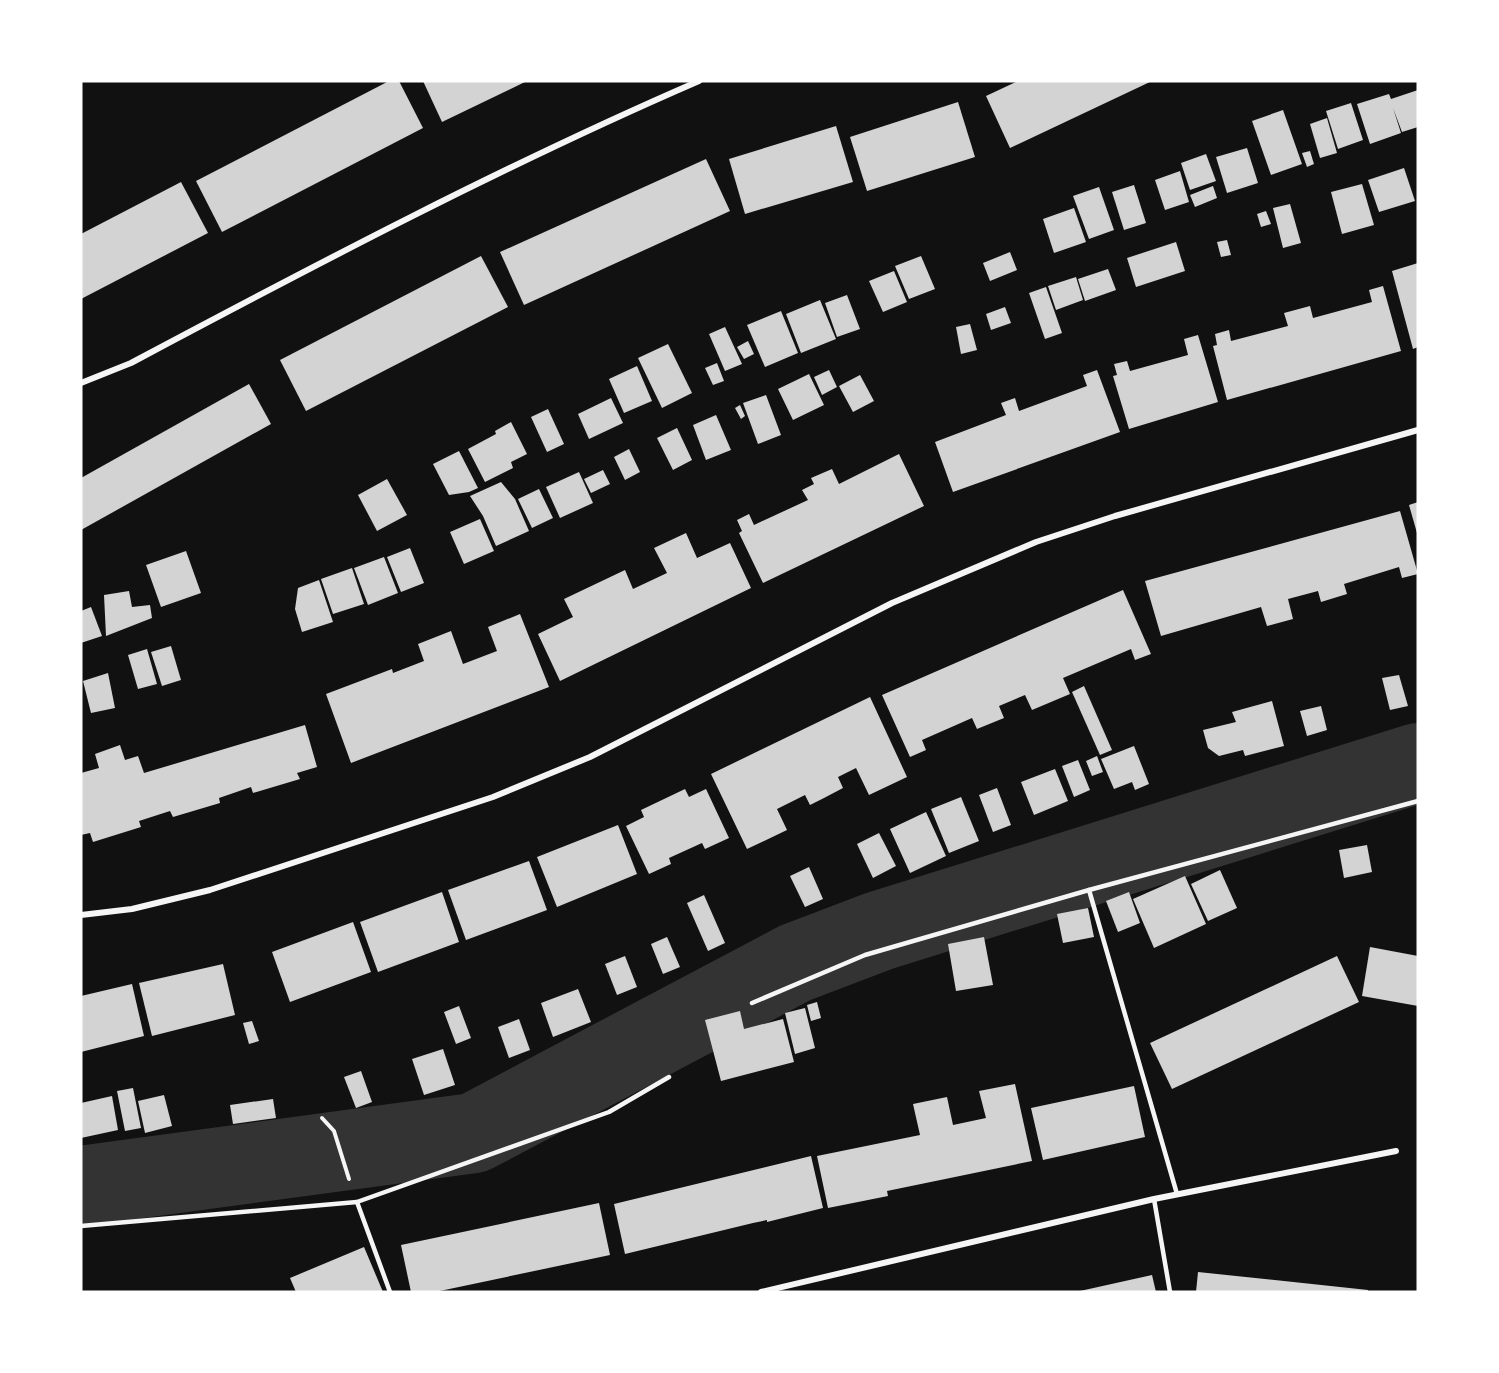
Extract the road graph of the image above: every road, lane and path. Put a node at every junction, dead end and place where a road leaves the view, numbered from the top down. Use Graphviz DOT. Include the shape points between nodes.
graph roads {
  1 [pos="699,81"];
  2 [pos="81,383"];
  3 [pos="1418,430"];
  4 [pos="1418,801"];
  5 [pos="1089,890"];
  6 [pos="81,915"];
  7 [pos="753,1004"];
  8 [pos="669,1077"];
  9 [pos="322,1118"];
  10 [pos="1396,1151"];
  11 [pos="349,1180"];
  12 [pos="1177,1194"];
  13 [pos="1154,1199"];
  14 [pos="357,1202"];
  15 [pos="81,1226"];
  16 [pos="390,1292"];
  17 [pos="761,1292"];
  18 [pos="1170,1292"];
  1 -- 2 [label="street" via="493,176 131,363"];
  3 -- 6 [label="street" via="1036,542 892,603 590,757 494,797 210,890 132,909"];
  4 -- 5 [label="lane"];
  5 -- 7 [label="lane" via="865,955"];
  5 -- 12 [label="lane"];
  8 -- 14 [label="lane" via="609,1112"];
  9 -- 11 [label="path" via="334,1131"];
  10 -- 12 [label="street"];
  12 -- 13 [label="street"];
  13 -- 17 [label="street"];
  13 -- 18 [label="lane"];
  14 -- 15 [label="lane"];
  14 -- 16 [label="lane"];
}
